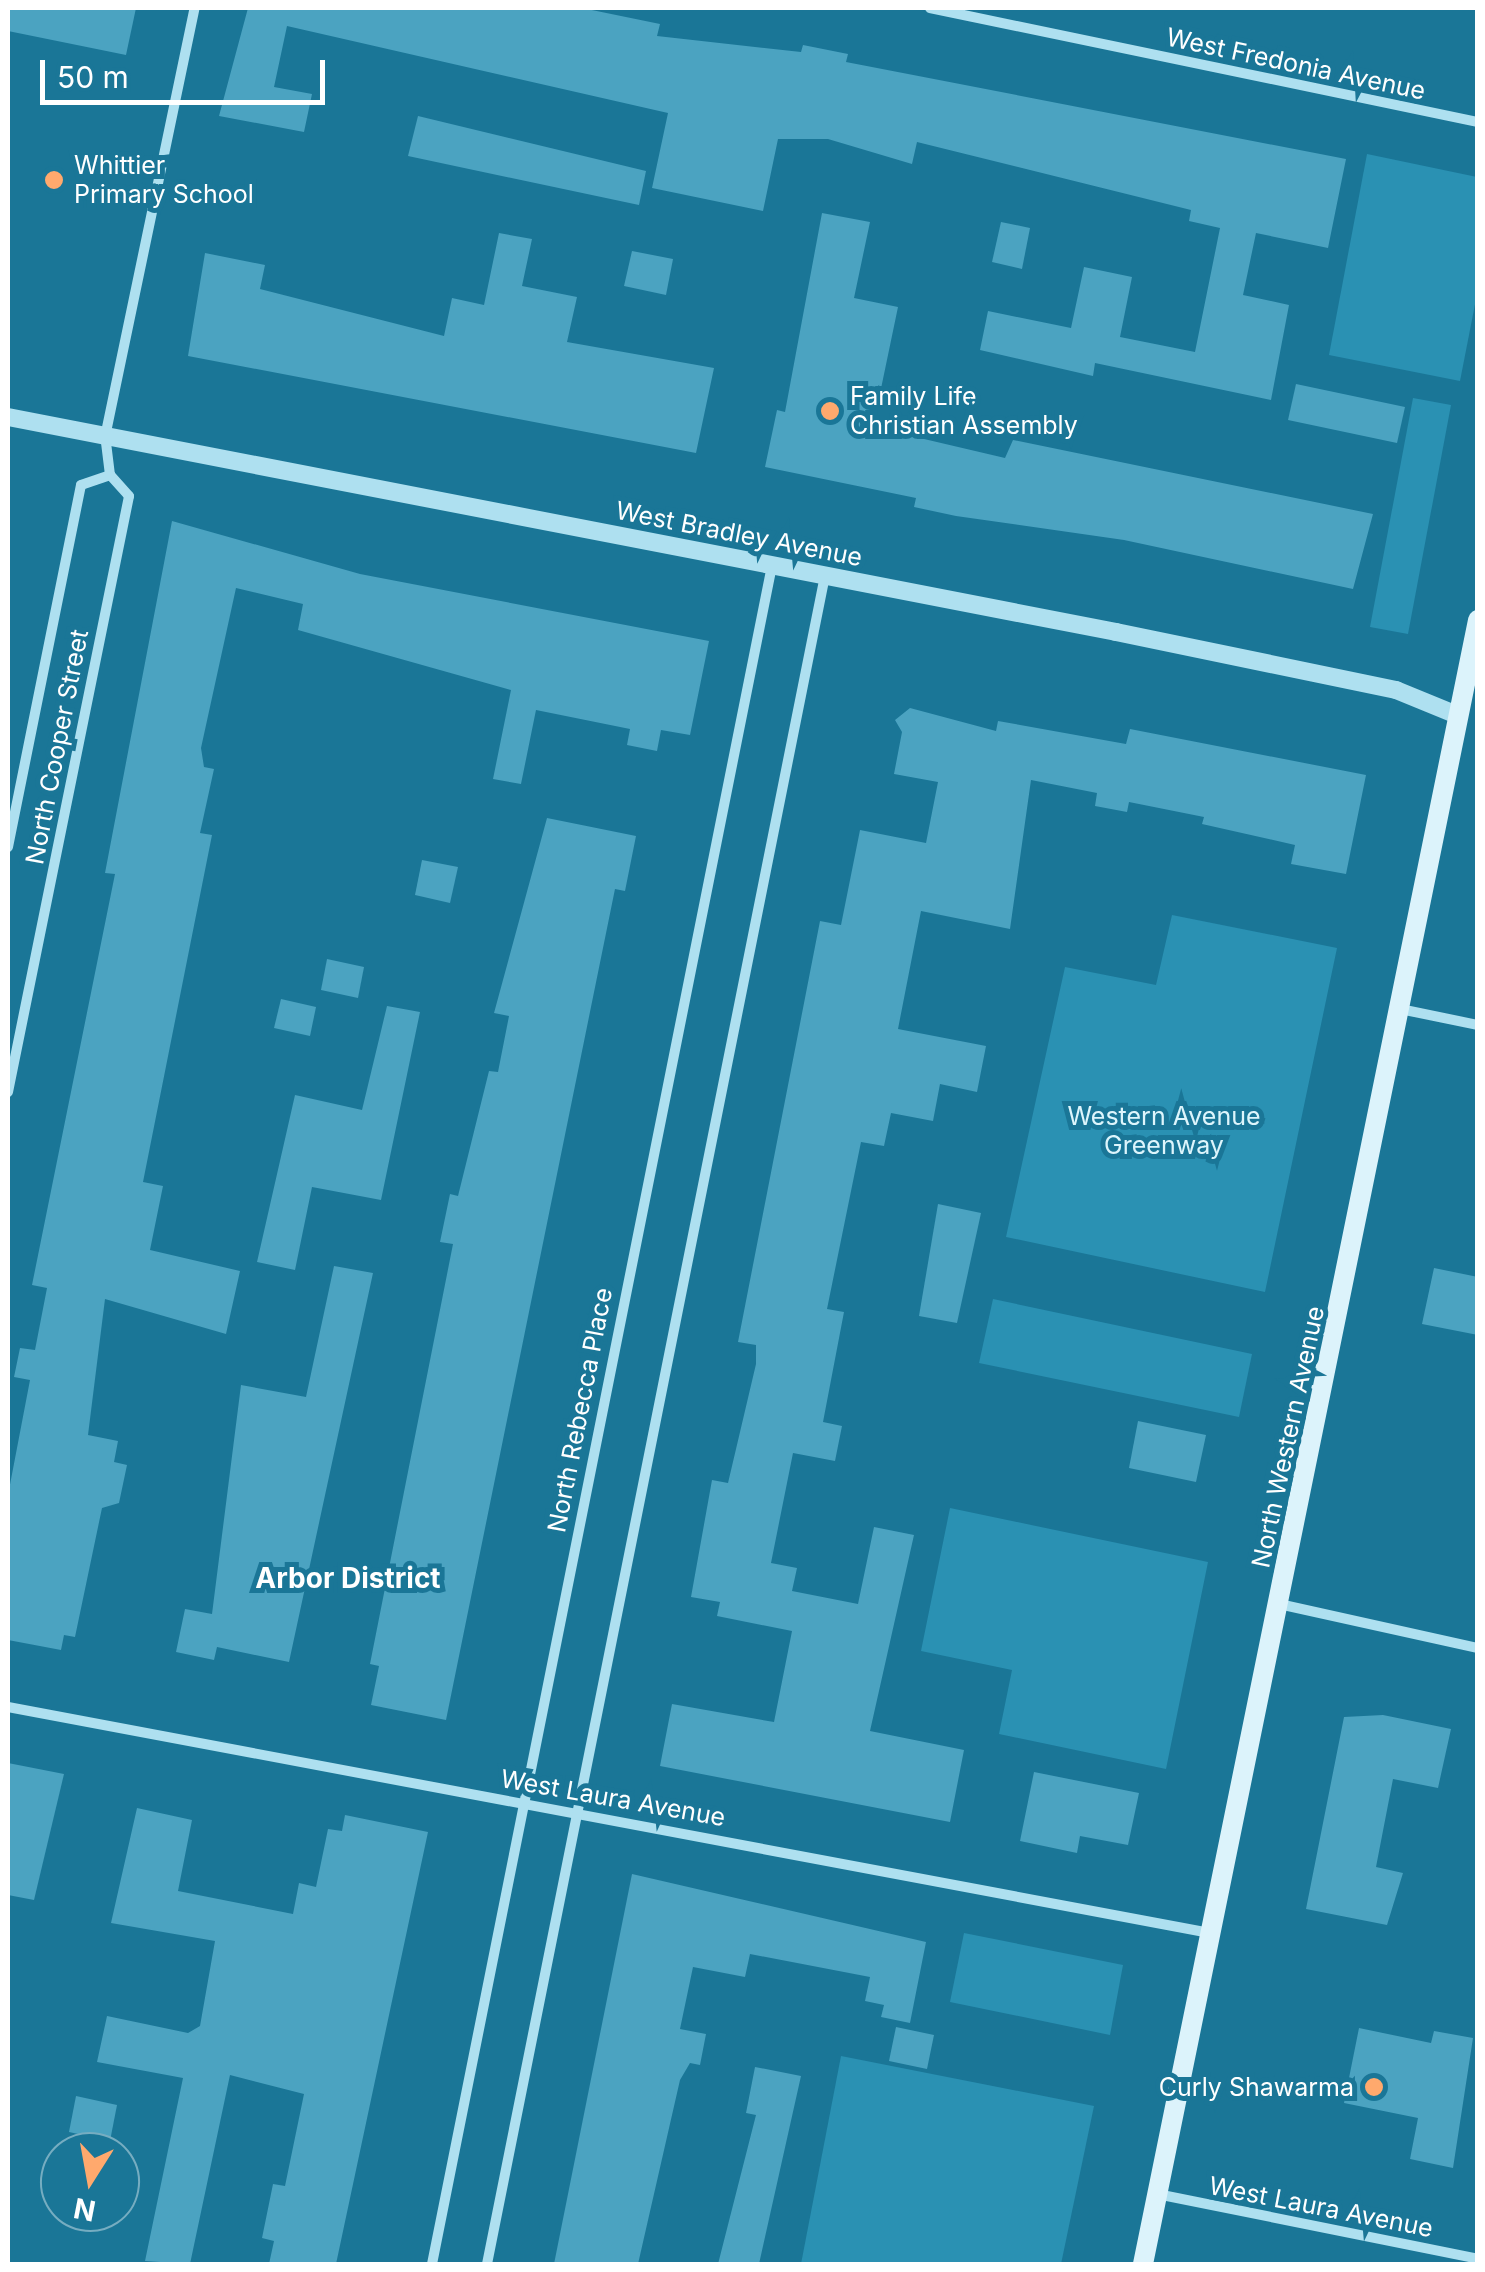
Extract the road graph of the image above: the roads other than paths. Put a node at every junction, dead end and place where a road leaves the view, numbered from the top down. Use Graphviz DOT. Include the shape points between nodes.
graph roads {
  1 [pos="196,8"];
  2 [pos="930,8"];
  3 [pos="1478,122"];
  4 [pos="8,416"];
  5 [pos="105,437"];
  6 [pos="110,476"];
  7 [pos="772,565"];
  8 [pos="825,575"];
  9 [pos="1478,620"];
  10 [pos="1457,715"];
  11 [pos="8,847"];
  12 [pos="1400,1008"];
  13 [pos="1478,1024"];
  14 [pos="8,1092"];
  15 [pos="1279,1604"];
  16 [pos="1478,1648"];
  17 [pos="8,1707"];
  18 [pos="520,1801"];
  19 [pos="574,1812"];
  20 [pos="1210,1933"];
  21 [pos="1156,2194"];
  22 [pos="1478,2259"];
  23 [pos="432,2264"];
  24 [pos="488,2264"];
  25 [pos="1143,2264"];
  1 -- 5 [label="street, North Cooper Street"];
  2 -- 3 [label="street, West Fredonia Avenue"];
  4 -- 5 [label="street, West Bradley Avenue"];
  5 -- 6 [label="street, North Cooper Street"];
  5 -- 7 [label="street, West Bradley Avenue"];
  6 -- 11 [label="street, North Cooper Street" via="82,484"];
  6 -- 14 [label="street, North Cooper Street" via="129,496"];
  7 -- 8 [label="street, West Bradley Avenue"];
  7 -- 18 [label="street, North Rebecca Place"];
  8 -- 10 [label="street, West Bradley Avenue" via="1396,690"];
  8 -- 19 [label="street"];
  9 -- 10 [label="main road, North Western Avenue"];
  10 -- 12 [label="main road, North Western Avenue"];
  12 -- 13 [label="street"];
  12 -- 15 [label="main road, North Western Avenue"];
  15 -- 16 [label="street"];
  15 -- 20 [label="main road, North Western Avenue"];
  17 -- 18 [label="street, West Laura Avenue"];
  18 -- 19 [label="street, West Laura Avenue"];
  18 -- 23 [label="street, North Rebecca Place"];
  19 -- 20 [label="street, West Laura Avenue"];
  19 -- 24 [label="street"];
  20 -- 21 [label="main road, North Western Avenue"];
  21 -- 22 [label="street, West Laura Avenue"];
  21 -- 25 [label="main road, North Western Avenue"];
}
